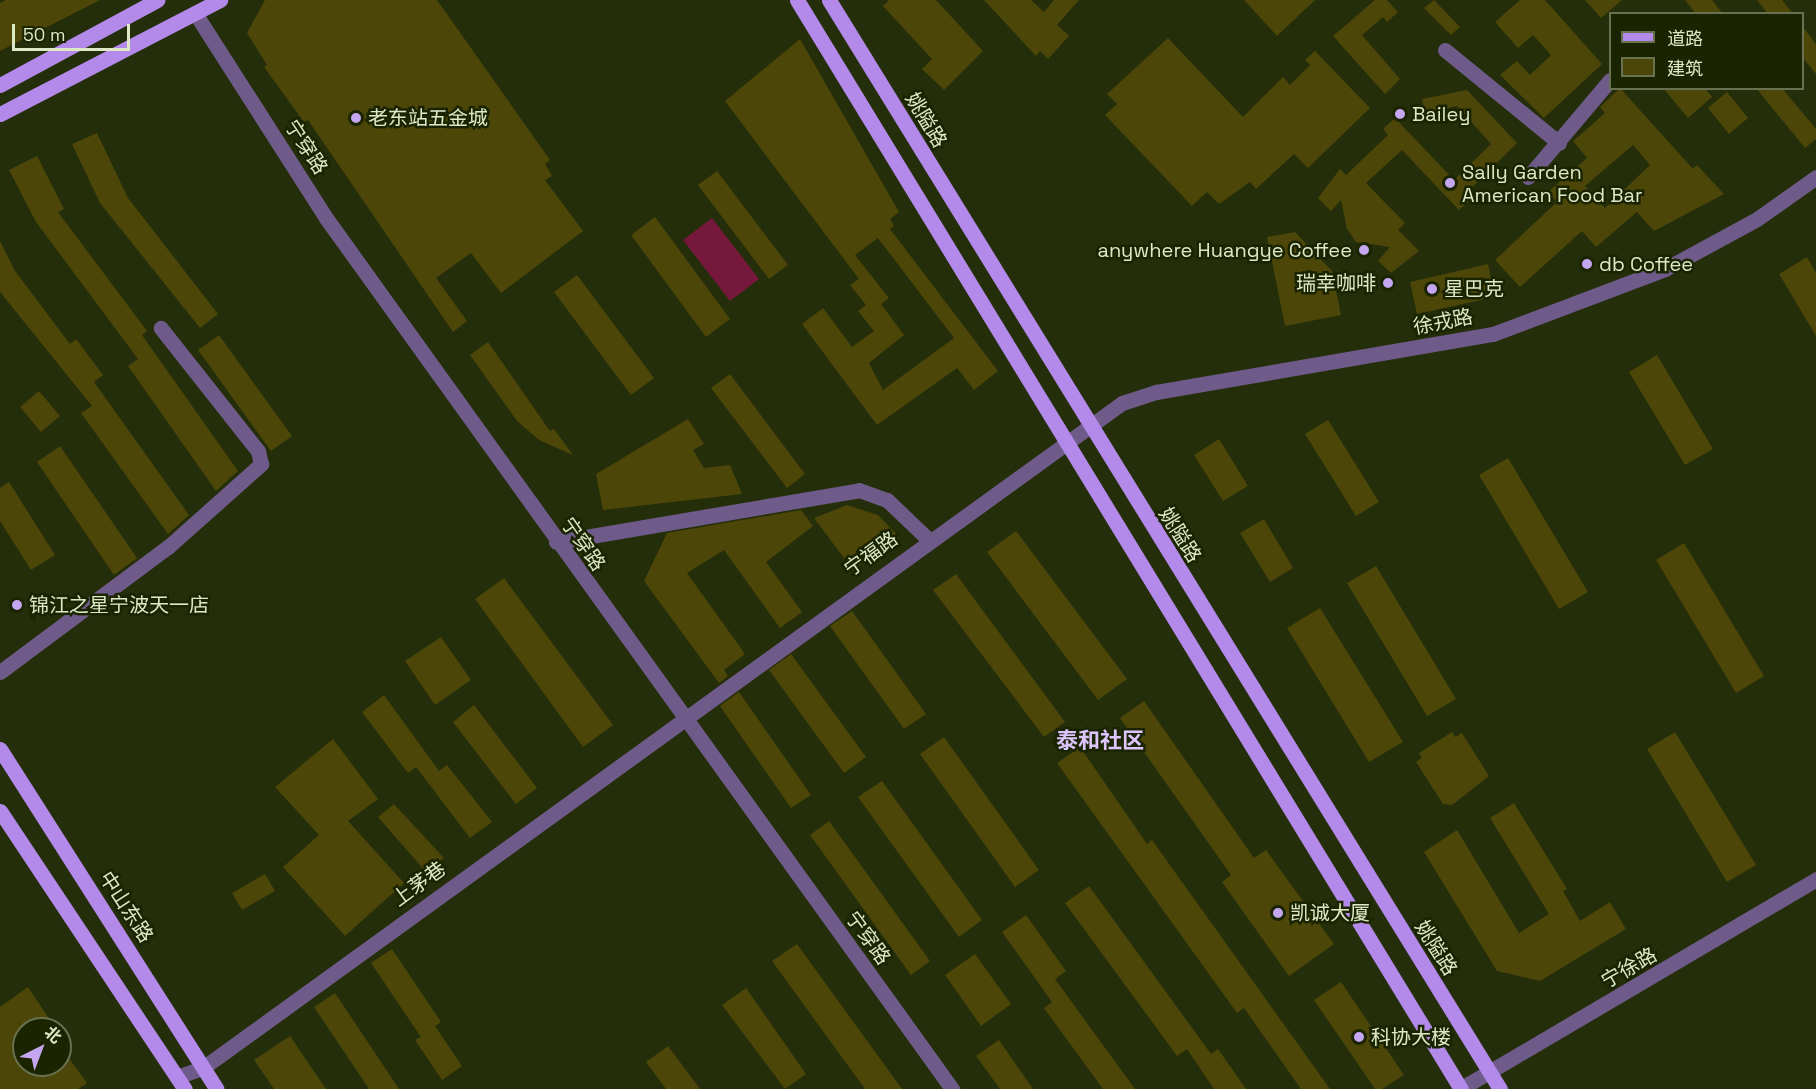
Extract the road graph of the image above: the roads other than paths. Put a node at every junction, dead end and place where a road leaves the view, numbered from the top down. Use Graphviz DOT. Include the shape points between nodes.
graph roads {
  1 [pos="157,0"];
  2 [pos="220,0"];
  3 [pos="797,0"];
  4 [pos="829,0"];
  5 [pos="195,13"];
  6 [pos="1445,50"];
  7 [pos="1609,82"];
  8 [pos="0,85"];
  9 [pos="0,114"];
  10 [pos="1559,143"];
  11 [pos="1528,177"];
  12 [pos="1816,177"];
  13 [pos="161,328"];
  14 [pos="1087,425"];
  15 [pos="1063,441"];
  16 [pos="928,539"];
  17 [pos="556,542"];
  18 [pos="0,672"];
  19 [pos="681,717"];
  20 [pos="0,749"];
  21 [pos="0,811"];
  22 [pos="1816,879"];
  23 [pos="204,1067"];
  24 [pos="1489,1072"];
  25 [pos="181,1083"];
  26 [pos="217,1089"];
  27 [pos="952,1089"];
  28 [pos="1461,1089"];
  29 [pos="1500,1089"];
  1 -- 8 [label="main road"];
  2 -- 5 [label="main road"];
  3 -- 15 [label="main road"];
  4 -- 14 [label="main road, 姚隘路"];
  5 -- 9 [label="main road"];
  5 -- 17 [label="street, 宁穿路" via="326,218"];
  6 -- 10 [label="street"];
  7 -- 10 [label="street"];
  10 -- 11 [label="street"];
  12 -- 14 [label="street, 徐戎路" via="1757,219 1665,269 1504,330 1156,392 1122,403"];
  13 -- 18 [label="street" via="258,451 261,464 168,547"];
  14 -- 15 [label="street, 宁福路"];
  14 -- 24 [label="main road, 姚隘路"];
  15 -- 16 [label="street, 宁福路"];
  15 -- 28 [label="main road"];
  16 -- 17 [label="street" via="887,500 859,490"];
  16 -- 19 [label="street, 宁福路"];
  17 -- 19 [label="street, 宁穿路"];
  19 -- 23 [label="street, 上茅巷"];
  19 -- 27 [label="street, 宁穿路"];
  20 -- 23 [label="main road, 中山东路"];
  21 -- 25 [label="main road"];
  22 -- 24 [label="street, 宁徐路"];
  23 -- 25 [label="street, 上茅巷"];
  23 -- 26 [label="main road, 中山东路"];
  24 -- 28 [label="street, 宁徐路"];
  24 -- 29 [label="main road, 姚隘路"];
}
